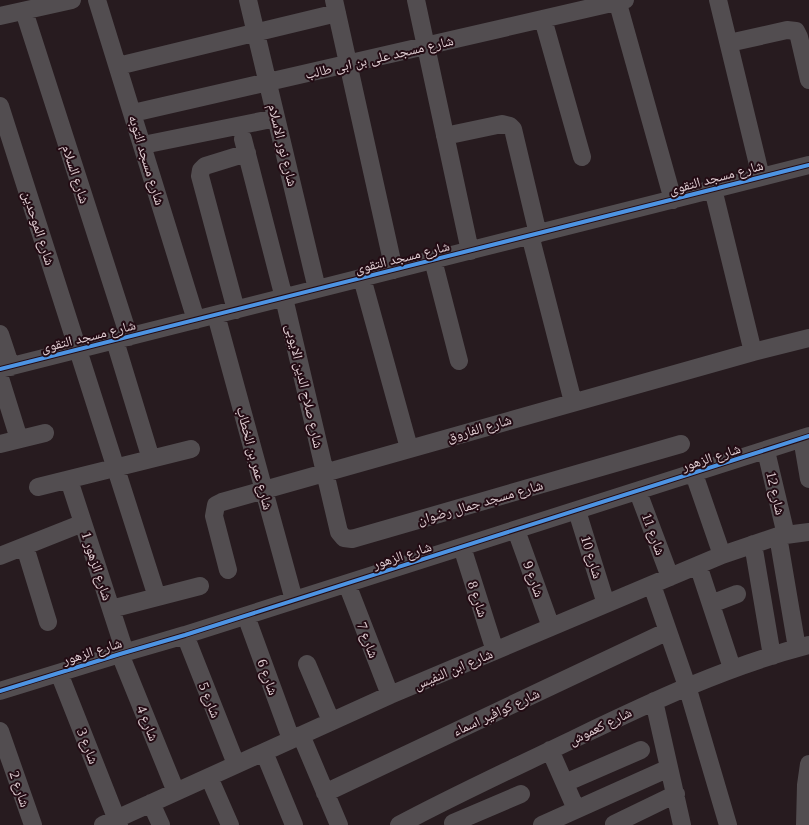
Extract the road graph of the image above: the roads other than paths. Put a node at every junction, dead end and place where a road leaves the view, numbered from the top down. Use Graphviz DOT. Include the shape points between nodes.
graph roads {
  1 [pos="72,0"];
  2 [pos="98,0"];
  3 [pos="248,0"];
  4 [pos="416,0"];
  5 [pos="718,0"];
  6 [pos="620,1"];
  7 [pos="28,7"];
  8 [pos="336,7"];
  9 [pos="0,16"];
  10 [pos="543,19"];
  11 [pos="256,33"];
  12 [pos="729,43"];
  13 [pos="426,46"];
  14 [pos="348,64"];
  15 [pos="118,66"];
  16 [pos="809,80"];
  17 [pos="268,82"];
  18 [pos="0,106"];
  19 [pos="133,113"];
  20 [pos="276,118"];
  21 [pos="445,136"];
  22 [pos="143,145"];
  23 [pos="582,157"];
  24 [pos="809,165"];
  25 [pos="761,177"];
  26 [pos="713,189"];
  27 [pos="673,200"];
  28 [pos="534,235"];
  29 [pos="470,251"];
  30 [pos="433,260"];
  31 [pos="394,270"];
  32 [pos="362,278"];
  33 [pos="317,290"];
  34 [pos="284,298"];
  35 [pos="236,310"];
  36 [pos="216,315"];
  37 [pos="196,320"];
  38 [pos="0,334"];
  39 [pos="809,338"];
  40 [pos="122,339"];
  41 [pos="78,350"];
  42 [pos="753,352"];
  43 [pos="460,361"];
  44 [pos="4,372"];
  45 [pos="573,402"];
  46 [pos="44,433"];
  47 [pos="806,437"];
  48 [pos="19,439"];
  49 [pos="0,444"];
  50 [pos="681,444"];
  51 [pos="409,448"];
  52 [pos="191,449"];
  53 [pos="766,451"];
  54 [pos="151,459"];
  55 [pos="116,468"];
  56 [pos="326,474"];
  57 [pos="694,474"];
  58 [pos="809,479"];
  59 [pos="69,480"];
  60 [pos="38,487"];
  61 [pos="264,490"];
  62 [pos="638,492"];
  63 [pos="577,511"];
  64 [pos="83,523"];
  65 [pos="516,530"];
  66 [pos="809,532"];
  67 [pos="782,536"];
  68 [pos="753,544"];
  69 [pos="25,547"];
  70 [pos="462,547"];
  71 [pos="722,555"];
  72 [pos="0,556"];
  73 [pos="698,565"];
  74 [pos="228,570"];
  75 [pos="670,577"];
  76 [pos="347,584"];
  77 [pos="652,585"];
  78 [pos="200,586"];
  79 [pos="737,594"];
  80 [pos="157,597"];
  81 [pos="294,600"];
  82 [pos="606,604"];
  83 [pos="711,604"];
  84 [pos="111,609"];
  85 [pos="246,616"];
  86 [pos="48,622"];
  87 [pos="552,627"];
  88 [pos="668,631"];
  89 [pos="184,635"];
  90 [pos="803,647"];
  91 [pos="495,651"];
  92 [pos="122,653"];
  93 [pos="772,656"];
  94 [pos="306,664"];
  95 [pos="732,668"];
  96 [pos="59,673"];
  97 [pos="2,685"];
  98 [pos="687,686"];
  99 [pos="390,695"];
  100 [pos="654,701"];
  101 [pos="331,721"];
  102 [pos="0,731"];
  103 [pos="296,737"];
  104 [pos="550,750"];
  105 [pos="641,750"];
  106 [pos="264,752"];
  107 [pos="236,764"];
  108 [pos="670,768"];
  109 [pos="808,771"];
  110 [pos="208,777"];
  111 [pos="565,783"];
  112 [pos="176,792"];
  113 [pos="325,792"];
  114 [pos="521,794"];
  115 [pos="676,794"];
  116 [pos="445,801"];
  117 [pos="151,803"];
  118 [pos="576,809"];
  119 [pos="113,823"];
  120 [pos="454,824"];
  121 [pos="614,824"];
  122 [pos="33,825"];
  123 [pos="161,825"];
  124 [pos="230,825"];
  125 [pos="294,825"];
  126 [pos="339,825"];
  127 [pos="399,825"];
  128 [pos="542,825"];
  129 [pos="682,825"];
  130 [pos="728,825"];
  131 [pos="805,825"];
  1 -- 7 [label="street"];
  2 -- 15 [label="street, شارع مسجد التوبه"];
  3 -- 11 [label="street, شارع نور الاسلام"];
  4 -- 13 [label="street"];
  5 -- 12 [label="street"];
  6 -- 10 [label="street, شارع مسجد على بن ابى طالب"];
  6 -- 27 [label="street"];
  7 -- 9 [label="street"];
  7 -- 40 [label="street, شارع السلام"];
  8 -- 11 [label="street"];
  8 -- 14 [label="street"];
  10 -- 13 [label="street, شارع مسجد على بن ابى طالب"];
  10 -- 23 [label="street"];
  11 -- 15 [label="street"];
  11 -- 17 [label="street, شارع نور الاسلام"];
  12 -- 16 [label="street" via="787,30 796,31"];
  12 -- 25 [label="street"];
  13 -- 14 [label="street, شارع مسجد على بن ابى طالب"];
  13 -- 21 [label="street"];
  14 -- 17 [label="street, شارع مسجد على بن ابى طالب"];
  14 -- 31 [label="street"];
  15 -- 19 [label="street, شارع مسجد التوبه"];
  17 -- 19 [label="street, شارع مسجد على بن ابى طالب"];
  17 -- 20 [label="street, شارع نور الاسلام"];
  18 -- 41 [label="street, شارع الموحدين"];
  19 -- 22 [label="street, شارع مسجد التوبه"];
  20 -- 22 [label="street"];
  20 -- 33 [label="street, شارع نور الاسلام"];
  21 -- 28 [label="street" via="502,124 513,129"];
  21 -- 29 [label="street"];
  22 -- 37 [label="street, شارع مسجد التوبه"];
  24 -- 25 [label="street, شارع مسجد التقوى"];
  25 -- 26 [label="street, شارع مسجد التقوى"];
  26 -- 27 [label="street, شارع مسجد التقوى"];
  26 -- 42 [label="street"];
  27 -- 28 [label="street, شارع مسجد التقوى"];
  28 -- 29 [label="street, شارع مسجد التقوى"];
  28 -- 45 [label="street"];
  29 -- 30 [label="street, شارع مسجد التقوى"];
  30 -- 31 [label="street, شارع مسجد التقوى"];
  30 -- 43 [label="street"];
  31 -- 32 [label="street, شارع مسجد التقوى"];
  32 -- 33 [label="street, شارع مسجد التقوى"];
  32 -- 51 [label="street"];
  33 -- 34 [label="street, شارع مسجد التقوى"];
  34 -- 35 [label="street, شارع مسجد التقوى"];
  34 -- 35 [label="street, شارع صلاح الدين الايوبى" via="245,146 205,166 200,176"];
  34 -- 56 [label="street, شارع صلاح الدين الايوبى"];
  35 -- 36 [label="street, شارع مسجد التقوى"];
  36 -- 37 [label="street, شارع مسجد التقوى"];
  36 -- 61 [label="street, شارع عمر بن الخطاب"];
  37 -- 40 [label="street, شارع مسجد التقوى"];
  38 -- 44 [label="street"];
  39 -- 42 [label="street, شارع الفاروق"];
  40 -- 41 [label="street, شارع مسجد التقوى"];
  40 -- 54 [label="street, شارع السلام"];
  41 -- 44 [label="street, شارع مسجد التقوى"];
  41 -- 55 [label="street, شارع الموحدين"];
  42 -- 45 [label="street, شارع الفاروق"];
  44 -- 48 [label="street"];
  45 -- 51 [label="street, شارع الفاروق"];
  46 -- 48 [label="street"];
  47 -- 53 [label="street, شارع الزهور"];
  47 -- 58 [label="street"];
  48 -- 49 [label="street"];
  50 -- 56 [label="street, شارع مسجد جمال رضوان" via="348,539 339,532"];
  51 -- 56 [label="street, شارع الفاروق"];
  52 -- 54 [label="street"];
  53 -- 57 [label="street, شارع الزهور"];
  53 -- 67 [label="street, شارع 12"];
  54 -- 55 [label="street"];
  55 -- 59 [label="street"];
  55 -- 80 [label="street, شارع الموحدين"];
  56 -- 61 [label="street, شارع الفاروق"];
  57 -- 62 [label="street, شارع الزهور"];
  57 -- 71 [label="street"];
  59 -- 60 [label="street"];
  59 -- 64 [label="street, شارع الزهور 1"];
  61 -- 74 [label="street, شارع الفاروق" via="216,505 214,516"];
  61 -- 81 [label="street, شارع عمر بن الخطاب"];
  62 -- 63 [label="street, شارع الزهور"];
  62 -- 75 [label="street, شارع 11"];
  63 -- 65 [label="street, شارع الزهور"];
  63 -- 82 [label="street, شارع 10"];
  64 -- 69 [label="street"];
  64 -- 84 [label="street, شارع الزهور 1"];
  65 -- 70 [label="street, شارع الزهور"];
  65 -- 87 [label="street, شارع 9"];
  66 -- 67 [label="street, شارع ابن النفيس"];
  67 -- 68 [label="street, شارع ابن النفيس"];
  67 -- 90 [label="street, شارع 12"];
  68 -- 71 [label="street, شارع ابن النفيس"];
  68 -- 93 [label="street"];
  69 -- 72 [label="street"];
  69 -- 86 [label="street"];
  70 -- 76 [label="street, شارع الزهور"];
  70 -- 91 [label="street, شارع 8"];
  71 -- 73 [label="street, شارع ابن النفيس"];
  73 -- 75 [label="street, شارع ابن النفيس"];
  73 -- 83 [label="street"];
  75 -- 77 [label="street, شارع ابن النفيس"];
  76 -- 81 [label="street, شارع الزهور"];
  76 -- 99 [label="street, شارع 7"];
  77 -- 82 [label="street, شارع ابن النفيس"];
  77 -- 88 [label="street"];
  78 -- 80 [label="street"];
  79 -- 83 [label="street"];
  80 -- 84 [label="street"];
  81 -- 85 [label="street, شارع الزهور"];
  82 -- 87 [label="street, شارع ابن النفيس"];
  83 -- 95 [label="street"];
  84 -- 92 [label="street, شارع الزهور 1"];
  85 -- 89 [label="street, شارع الزهور"];
  85 -- 103 [label="street, شارع 6"];
  87 -- 91 [label="street, شارع ابن النفيس"];
  88 -- 98 [label="street"];
  88 -- 113 [label="street, شارع كوافير اسماء"];
  89 -- 92 [label="street, شارع الزهور"];
  89 -- 107 [label="street, شارع 5"];
  90 -- 93 [label="street, شارع كعموش"];
  91 -- 99 [label="street, شارع ابن النفيس"];
  92 -- 96 [label="street, شارع الزهور"];
  92 -- 112 [label="street, شارع 4"];
  93 -- 95 [label="street, شارع كعموش"];
  94 -- 101 [label="street"];
  95 -- 98 [label="street, شارع كعموش"];
  96 -- 97 [label="street, شارع الزهور"];
  96 -- 119 [label="street, شارع 3"];
  98 -- 100 [label="street, شارع كعموش"];
  98 -- 130 [label="street"];
  99 -- 101 [label="street, شارع ابن النفيس"];
  100 -- 104 [label="street, شارع كعموش"];
  100 -- 108 [label="street"];
  101 -- 103 [label="street, شارع ابن النفيس"];
  102 -- 122 [label="street, شارع 2"];
  103 -- 106 [label="street, شارع ابن النفيس"];
  103 -- 113 [label="street, شارع 6"];
  104 -- 111 [label="street"];
  104 -- 116 [label="street, شارع كعموش"];
  105 -- 111 [label="street"];
  106 -- 107 [label="street, شارع ابن النفيس"];
  106 -- 125 [label="street"];
  107 -- 110 [label="street, شارع ابن النفيس"];
  108 -- 115 [label="street"];
  108 -- 118 [label="street"];
  109 -- 131 [label="street"];
  110 -- 112 [label="street, شارع ابن النفيس"];
  110 -- 124 [label="street"];
  111 -- 118 [label="street"];
  112 -- 117 [label="street, شارع ابن النفيس"];
  113 -- 126 [label="street, شارع 6"];
  114 -- 120 [label="street"];
  115 -- 121 [label="street"];
  115 -- 129 [label="street"];
  116 -- 120 [label="street"];
  116 -- 127 [label="street, شارع كعموش"];
  117 -- 119 [label="street, شارع ابن النفيس"];
  117 -- 123 [label="street"];
  118 -- 128 [label="street"];
}
